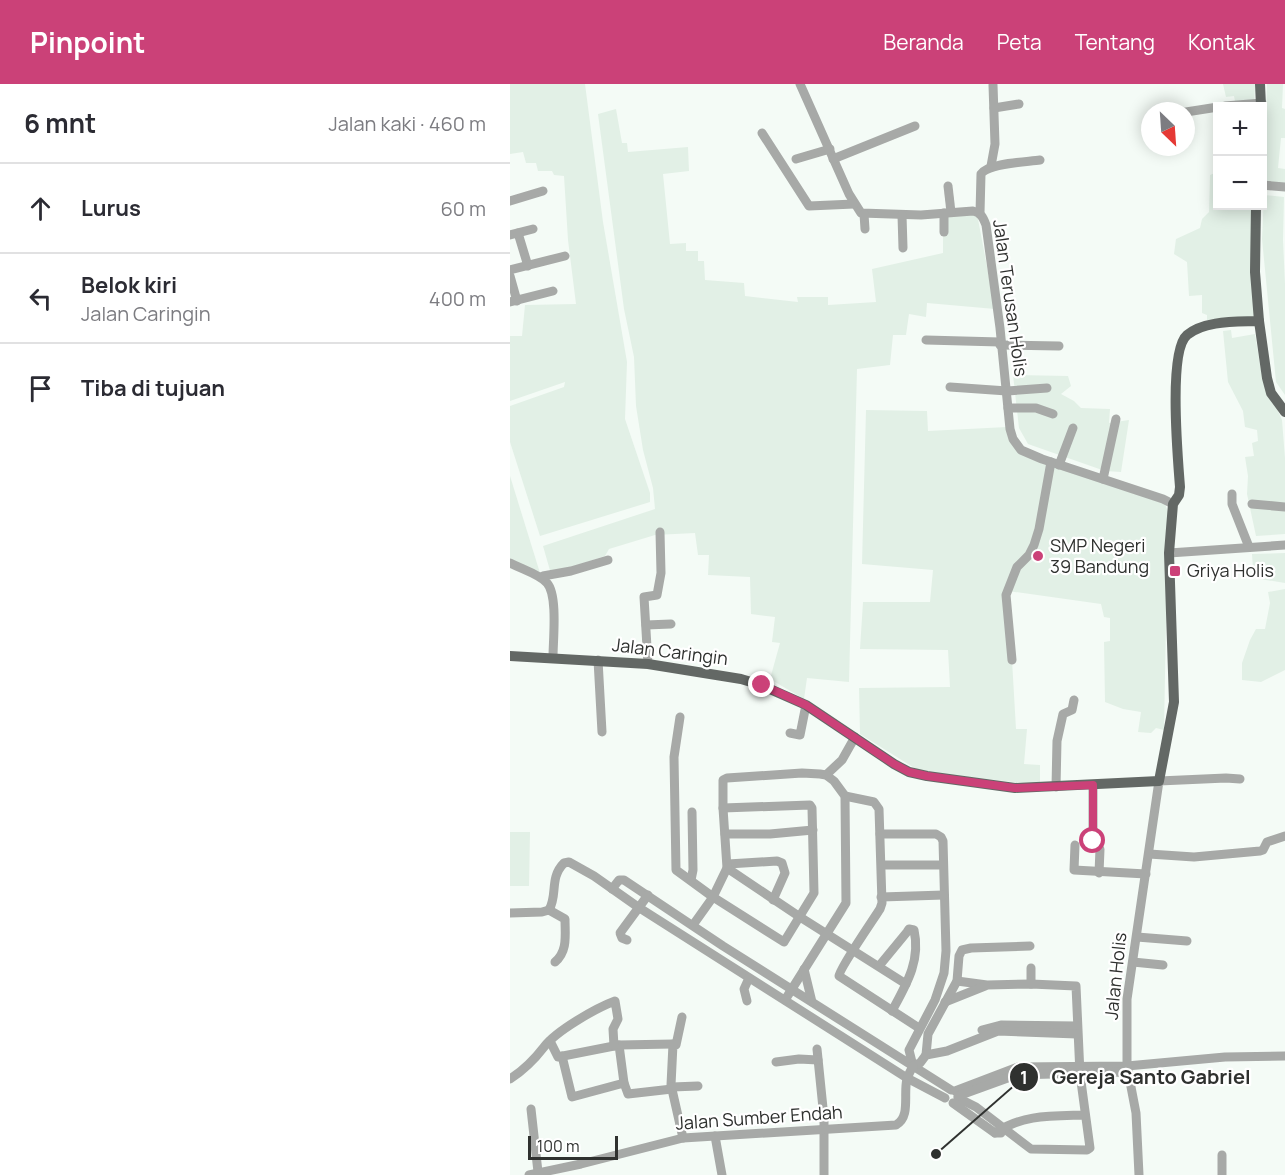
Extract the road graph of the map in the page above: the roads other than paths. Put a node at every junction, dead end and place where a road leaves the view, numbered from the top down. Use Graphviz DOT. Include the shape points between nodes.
graph roads {
  1 [pos="800,84"];
  2 [pos="1260,84"];
  3 [pos="993,86"];
  4 [pos="1262,102"];
  5 [pos="1019,104"];
  6 [pos="994,108"];
  7 [pos="1213,108"];
  8 [pos="1195,111"];
  9 [pos="915,126"];
  10 [pos="762,133"];
  11 [pos="830,149"];
  12 [pos="796,159"];
  13 [pos="833,159"];
  14 [pos="1040,160"];
  15 [pos="991,166"];
  16 [pos="1267,185"];
  17 [pos="948,186"];
  18 [pos="1285,187"];
  19 [pos="543,191"];
  20 [pos="510,201"];
  21 [pos="854,204"];
  22 [pos="1256,210"];
  23 [pos="948,213"];
  24 [pos="980,213"];
  25 [pos="864,214"];
  26 [pos="902,215"];
  27 [pos="533,229"];
  28 [pos="865,229"];
  29 [pos="944,232"];
  30 [pos="514,234"];
  31 [pos="903,248"];
  32 [pos="565,256"];
  33 [pos="528,266"];
  34 [pos="510,270"];
  35 [pos="510,276"];
  36 [pos="553,291"];
  37 [pos="513,301"];
  38 [pos="1259,321"];
  39 [pos="926,340"];
  40 [pos="1000,343"];
  41 [pos="1059,345"];
  42 [pos="950,387"];
  43 [pos="1047,388"];
  44 [pos="1007,391"];
  45 [pos="1008,408"];
  46 [pos="1285,412"];
  47 [pos="1053,414"];
  48 [pos="1116,419"];
  49 [pos="1073,428"];
  50 [pos="1054,463"];
  51 [pos="1103,479"];
  52 [pos="1232,494"];
  53 [pos="1173,504"];
  54 [pos="1252,504"];
  55 [pos="1285,507"];
  56 [pos="660,532"];
  57 [pos="1285,545"];
  58 [pos="1249,547"];
  59 [pos="1169,552"];
  60 [pos="608,560"];
  61 [pos="510,563"];
  62 [pos="543,576"];
  63 [pos="671,624"];
  64 [pos="646,625"];
  65 [pos="510,656"];
  66 [pos="553,657"];
  67 [pos="598,660"];
  68 [pos="1012,660"];
  69 [pos="648,664"];
  70 [pos="1074,700"];
  71 [pos="806,705"];
  72 [pos="680,717"];
  73 [pos="602,732"];
  74 [pos="790,733"];
  75 [pos="855,737"];
  76 [pos="842,760"];
  77 [pos="826,775"];
  78 [pos="1240,779"];
  79 [pos="1159,781"];
  80 [pos="838,785"];
  81 [pos="1093,785"];
  82 [pos="1056,787"];
  83 [pos="845,796"];
  84 [pos="723,808"];
  85 [pos="692,812"];
  86 [pos="813,830"];
  87 [pos="725,834"];
  88 [pos="880,834"];
  89 [pos="1285,836"];
  90 [pos="1075,845"];
  91 [pos="1149,854"];
  92 [pos="882,865"];
  93 [pos="943,865"];
  94 [pos="728,866"];
  95 [pos="1099,873"];
  96 [pos="1146,874"];
  97 [pos="691,880"];
  98 [pos="612,889"];
  99 [pos="648,895"];
  100 [pos="944,895"];
  101 [pos="713,897"];
  102 [pos="881,897"];
  103 [pos="774,900"];
  104 [pos="638,907"];
  105 [pos="549,910"];
  106 [pos="510,913"];
  107 [pos="800,917"];
  108 [pos="693,925"];
  109 [pos="828,934"];
  110 [pos="1137,937"];
  111 [pos="627,940"];
  112 [pos="1187,941"];
  113 [pos="1030,946"];
  114 [pos="854,951"];
  115 [pos="555,962"];
  116 [pos="1133,962"];
  117 [pos="1163,965"];
  118 [pos="879,966"];
  119 [pos="1031,968"];
  120 [pos="804,969"];
  121 [pos="749,978"];
  122 [pos="957,981"];
  123 [pos="906,984"];
  124 [pos="1031,984"];
  125 [pos="987,985"];
  126 [pos="792,988"];
  127 [pos="785,1000"];
  128 [pos="747,1001"];
  129 [pos="812,1002"];
  130 [pos="945,1003"];
  131 [pos="891,1011"];
  132 [pos="682,1017"];
  133 [pos="919,1028"];
  134 [pos="1077,1030"];
  135 [pos="550,1041"];
  136 [pos="617,1046"];
  137 [pos="678,1046"];
  138 [pos="817,1049"];
  139 [pos="926,1055"];
  140 [pos="562,1056"];
  141 [pos="1285,1056"];
  142 [pos="818,1060"];
  143 [pos="776,1062"];
  144 [pos="913,1066"];
  145 [pos="1128,1069"];
  146 [pos="1080,1070"];
  147 [pos="907,1078"];
  148 [pos="510,1079"];
  149 [pos="624,1083"];
  150 [pos="698,1086"];
  151 [pos="672,1088"];
  152 [pos="953,1096"];
  153 [pos="531,1109"];
  154 [pos="1085,1115"];
  155 [pos="824,1129"];
  156 [pos="1007,1129"];
  157 [pos="715,1136"];
  158 [pos="683,1138"];
  159 [pos="1222,1155"];
  160 [pos="580,1164"];
  161 [pos="533,1174"];
  162 [pos="583,1175"];
  163 [pos="722,1175"];
  164 [pos="824,1175"];
  165 [pos="1139,1175"];
  166 [pos="1222,1175"];
  1 -- 11 [label="street"];
  2 -- 4 [label="main road"];
  3 -- 6 [label="street"];
  5 -- 6 [label="street"];
  6 -- 15 [label="street"];
  7 -- 8 [label="street"];
  9 -- 13 [label="street"];
  10 -- 21 [label="street" via="808,206"];
  11 -- 12 [label="street"];
  11 -- 13 [label="street"];
  13 -- 21 [label="street"];
  14 -- 15 [label="street"];
  15 -- 24 [label="street" via="981,174"];
  16 -- 18 [label="street"];
  17 -- 23 [label="street"];
  19 -- 20 [label="street"];
  21 -- 25 [label="street"];
  22 -- 38 [label="main road"];
  23 -- 24 [label="street, Jalan Terusan Holis"];
  23 -- 26 [label="street, Jalan Terusan Holis"];
  23 -- 29 [label="street"];
  24 -- 40 [label="street, Jalan Terusan Holis" via="986,225"];
  25 -- 26 [label="street, Jalan Terusan Holis"];
  25 -- 28 [label="street"];
  26 -- 31 [label="street"];
  27 -- 30 [label="street"];
  30 -- 33 [label="street"];
  32 -- 33 [label="street"];
  33 -- 34 [label="street"];
  35 -- 37 [label="street"];
  36 -- 37 [label="street"];
  38 -- 46 [label="main road" via="1269,386"];
  38 -- 53 [label="main road" via="1206,326 1190,333 1180,344 1176,426 1180,487"];
  39 -- 40 [label="street"];
  40 -- 41 [label="street"];
  40 -- 44 [label="street, Jalan Terusan Holis"];
  42 -- 44 [label="street"];
  43 -- 44 [label="street"];
  44 -- 45 [label="street, Jalan Terusan Holis"];
  45 -- 47 [label="street" via="1036,408"];
  45 -- 50 [label="street, Jalan Terusan Holis" via="1016,444 1027,453"];
  48 -- 51 [label="street"];
  49 -- 50 [label="street"];
  50 -- 51 [label="street, Jalan Terusan Holis"];
  50 -- 68 [label="street" via="1037,537 1007,587"];
  51 -- 53 [label="street, Jalan Terusan Holis"];
  52 -- 58 [label="street" via="1232,504"];
  53 -- 59 [label="main road"];
  54 -- 55 [label="street"];
  56 -- 64 [label="street" via="657,596 644,597"];
  57 -- 58 [label="street"];
  58 -- 59 [label="street"];
  59 -- 79 [label="main road" via="1174,702"];
  60 -- 62 [label="street"];
  61 -- 66 [label="street" via="544,580 550,589"];
  63 -- 64 [label="street"];
  64 -- 69 [label="street"];
  65 -- 66 [label="main road, Jalan Caringin"];
  66 -- 67 [label="main road, Jalan Caringin"];
  67 -- 69 [label="main road, Jalan Caringin"];
  67 -- 73 [label="street"];
  69 -- 71 [label="main road, Jalan Caringin" via="741,679"];
  70 -- 82 [label="street" via="1072,710 1063,714 1058,733"];
  71 -- 74 [label="street" via="800,734"];
  71 -- 75 [label="main road, Jalan Caringin"];
  72 -- 97 [label="street" via="674,758 676,867"];
  75 -- 76 [label="street"];
  75 -- 82 [label="main road, Jalan Caringin" via="909,772 1018,789"];
  76 -- 77 [label="street"];
  76 -- 80 [label="street"];
  77 -- 80 [label="street"];
  77 -- 84 [label="street" via="724,778"];
  78 -- 79 [label="street"];
  79 -- 81 [label="main road, Jalan Caringin"];
  79 -- 91 [label="street, Jalan Holis"];
  80 -- 83 [label="street"];
  81 -- 82 [label="main road, Jalan Caringin"];
  81 -- 95 [label="street" via="1093,841 1100,849"];
  83 -- 88 [label="street" via="877,804"];
  83 -- 109 [label="street" via="846,900"];
  84 -- 86 [label="street" via="810,805"];
  84 -- 87 [label="street"];
  85 -- 97 [label="street"];
  86 -- 87 [label="street"];
  86 -- 107 [label="street" via="814,892"];
  87 -- 94 [label="street"];
  88 -- 92 [label="street"];
  88 -- 93 [label="street" via="940,835"];
  89 -- 91 [label="street" via="1267,842 1260,851 1194,857"];
  90 -- 95 [label="street" via="1074,870"];
  91 -- 96 [label="street, Jalan Holis"];
  92 -- 93 [label="street"];
  92 -- 102 [label="street"];
  93 -- 100 [label="street"];
  94 -- 101 [label="street"];
  94 -- 103 [label="street"];
  94 -- 103 [label="street" via="782,863 785,873"];
  95 -- 96 [label="street"];
  96 -- 110 [label="street, Jalan Holis"];
  97 -- 101 [label="street"];
  98 -- 99 [label="street" via="623,879"];
  98 -- 104 [label="street"];
  98 -- 105 [label="street" via="566,862 556,875"];
  99 -- 104 [label="street"];
  99 -- 108 [label="street"];
  100 -- 102 [label="street"];
  100 -- 133 [label="street" via="944,973"];
  101 -- 107 [label="street" via="780,942 785,941"];
  101 -- 108 [label="street"];
  102 -- 114 [label="street" via="880,909"];
  103 -- 107 [label="street"];
  104 -- 111 [label="street" via="620,933"];
  104 -- 121 [label="street"];
  105 -- 106 [label="street"];
  105 -- 115 [label="street" via="565,919 564,947"];
  107 -- 109 [label="street"];
  108 -- 126 [label="street"];
  109 -- 114 [label="street"];
  109 -- 120 [label="street"];
  110 -- 112 [label="street"];
  110 -- 116 [label="street, Jalan Holis"];
  113 -- 122 [label="street" via="964,949 959,954"];
  114 -- 118 [label="street"];
  114 -- 131 [label="street" via="838,976"];
  116 -- 117 [label="street"];
  116 -- 145 [label="street, Jalan Holis" via="1127,999"];
  118 -- 123 [label="street"];
  118 -- 123 [label="street" via="912,929 916,958"];
  119 -- 124 [label="street"];
  120 -- 126 [label="street"];
  120 -- 129 [label="street"];
  121 -- 127 [label="street"];
  121 -- 128 [label="street" via="744,989"];
  122 -- 125 [label="street"];
  122 -- 130 [label="street"];
  123 -- 131 [label="street"];
  124 -- 125 [label="street"];
  124 -- 134 [label="street" via="1076,986"];
  125 -- 130 [label="street"];
  126 -- 127 [label="street"];
  126 -- 129 [label="street"];
  127 -- 147 [label="street"];
  129 -- 144 [label="street"];
  130 -- 139 [label="street" via="928,1034"];
  131 -- 133 [label="street"];
  132 -- 137 [label="street"];
  133 -- 144 [label="street" via="909,1050"];
  134 -- 139 [label="street" via="991,1030 947,1051"];
  134 -- 146 [label="street"];
  135 -- 136 [label="street" via="615,1001 618,1019 613,1029"];
  135 -- 140 [label="street" via="557,1056"];
  135 -- 148 [label="street" via="530,1065"];
  136 -- 137 [label="street"];
  136 -- 140 [label="street"];
  136 -- 149 [label="street"];
  137 -- 151 [label="street"];
  138 -- 142 [label="street"];
  139 -- 144 [label="street"];
  140 -- 149 [label="street" via="572,1097"];
  141 -- 145 [label="street" via="1226,1057"];
  142 -- 143 [label="street"];
  142 -- 155 [label="street"];
  144 -- 147 [label="street, Jalan Sumber Endah"];
  144 -- 152 [label="street"];
  145 -- 146 [label="street"];
  145 -- 165 [label="street, Jalan Holis" via="1136,1113"];
  146 -- 152 [label="street" via="1018,1067"];
  146 -- 154 [label="street"];
  147 -- 152 [label="street"];
  147 -- 155 [label="street, Jalan Sumber Endah" via="904,1116 899,1124"];
  149 -- 151 [label="street" via="628,1095"];
  150 -- 151 [label="street"];
  151 -- 158 [label="street"];
  152 -- 156 [label="street" via="967,1101"];
  152 -- 156 [label="street" via="995,1133"];
  153 -- 161 [label="street"];
  154 -- 156 [label="street" via="1031,1117"];
  154 -- 156 [label="street" via="1090,1144 1087,1150 1033,1150"];
  155 -- 157 [label="street, Jalan Sumber Endah"];
  155 -- 164 [label="street"];
  157 -- 158 [label="street, Jalan Sumber Endah"];
  157 -- 163 [label="street"];
  158 -- 160 [label="street, Jalan Sumber Endah"];
  159 -- 166 [label="street"];
  160 -- 161 [label="street, Jalan Sumber Endah"];
  160 -- 162 [label="street"];
}
